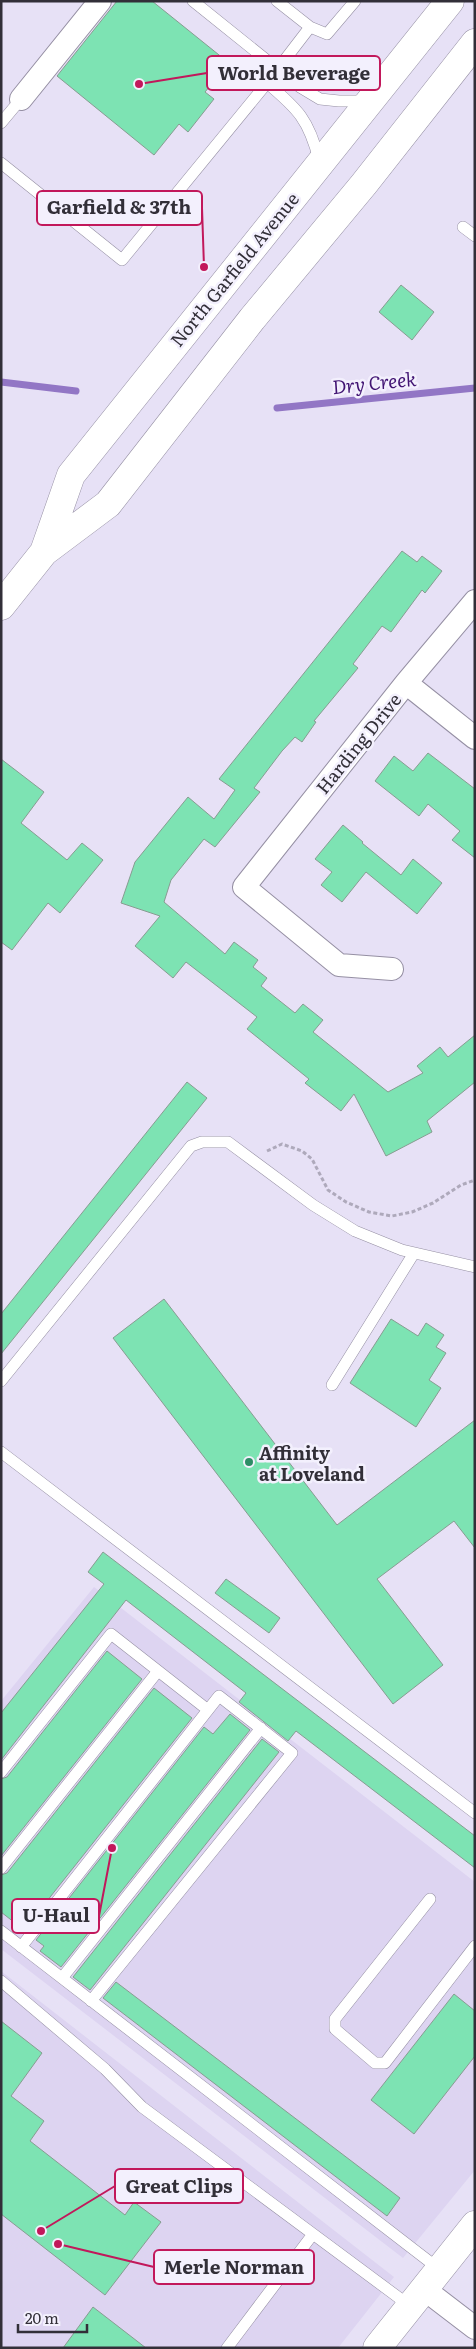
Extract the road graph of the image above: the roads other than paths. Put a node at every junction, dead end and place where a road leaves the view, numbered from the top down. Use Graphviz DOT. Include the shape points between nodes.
graph roads {
  1 [pos="100,1"];
  2 [pos="193,1"];
  3 [pos="277,1"];
  4 [pos="355,1"];
  5 [pos="450,1"];
  6 [pos="310,27"];
  7 [pos="475,43"];
  8 [pos="277,69"];
  9 [pos="267,83"];
  10 [pos="21,99"];
  11 [pos="370,100"];
  12 [pos="1,123"];
  13 [pos="1,162"];
  14 [pos="320,163"];
  15 [pos="463,227"];
  16 [pos="475,236"];
  17 [pos="44,552"];
  18 [pos="475,601"];
  19 [pos="1,606"];
  20 [pos="406,683"];
  21 [pos="475,738"];
  22 [pos="392,969"];
  23 [pos="414,1253"];
  24 [pos="475,1267"];
  25 [pos="1,1381"];
  26 [pos="332,1384"];
  27 [pos="1,1452"];
  28 [pos="158,1671"];
  29 [pos="208,1710"];
  30 [pos="261,1728"];
  31 [pos="1,1772"];
  32 [pos="475,1813"];
  33 [pos="1,1868"];
  34 [pos="430,1900"];
  35 [pos="1,1931"];
  36 [pos="475,1946"];
  37 [pos="21,1947"];
  38 [pos="62,1978"];
  39 [pos="1,1981"];
  40 [pos="91,2001"];
  41 [pos="475,2225"];
  42 [pos="313,2234"];
  43 [pos="424,2288"];
  44 [pos="475,2328"];
  45 [pos="227,2348"];
  46 [pos="377,2348"];
  1 -- 10 [label="street"];
  2 -- 8 [label="lane"];
  3 -- 6 [label="lane"];
  4 -- 6 [label="lane" via="327,34"];
  5 -- 11 [label="main road, North Garfield Avenue"];
  6 -- 8 [label="lane"];
  7 -- 17 [label="main road, North Garfield Avenue" via="252,319 108,504"];
  8 -- 9 [label="lane"];
  8 -- 11 [label="lane" via="320,99"];
  9 -- 13 [label="lane" via="122,260"];
  9 -- 14 [label="lane" via="307,123"];
  10 -- 12 [label="lane"];
  11 -- 14 [label="main road, North Garfield Avenue"];
  14 -- 17 [label="main road, North Garfield Avenue" via="71,475"];
  15 -- 16 [label="lane"];
  17 -- 19 [label="main road, North Garfield Avenue"];
  18 -- 20 [label="street, Harding Drive"];
  20 -- 21 [label="street"];
  20 -- 22 [label="street, Harding Drive" via="244,887 339,965"];
  23 -- 24 [label="lane"];
  23 -- 25 [label="lane" via="355,1231 312,1205 228,1142 202,1142 191,1146"];
  23 -- 26 [label="lane"];
  27 -- 32 [label="lane"];
  28 -- 29 [label="lane"];
  28 -- 31 [label="lane" via="111,1634"];
  28 -- 33 [label="lane"];
  29 -- 30 [label="lane" via="220,1696"];
  29 -- 37 [label="lane"];
  30 -- 38 [label="lane"];
  30 -- 40 [label="lane" via="292,1753"];
  34 -- 36 [label="lane" via="335,2019 334,2029 375,2063 385,2063"];
  35 -- 37 [label="lane"];
  37 -- 38 [label="lane"];
  38 -- 40 [label="lane"];
  39 -- 42 [label="lane" via="106,2069 142,2107"];
  40 -- 43 [label="lane"];
  41 -- 43 [label="main road"];
  42 -- 43 [label="lane"];
  42 -- 45 [label="lane"];
  43 -- 44 [label="street"];
  43 -- 46 [label="main road"];
}
